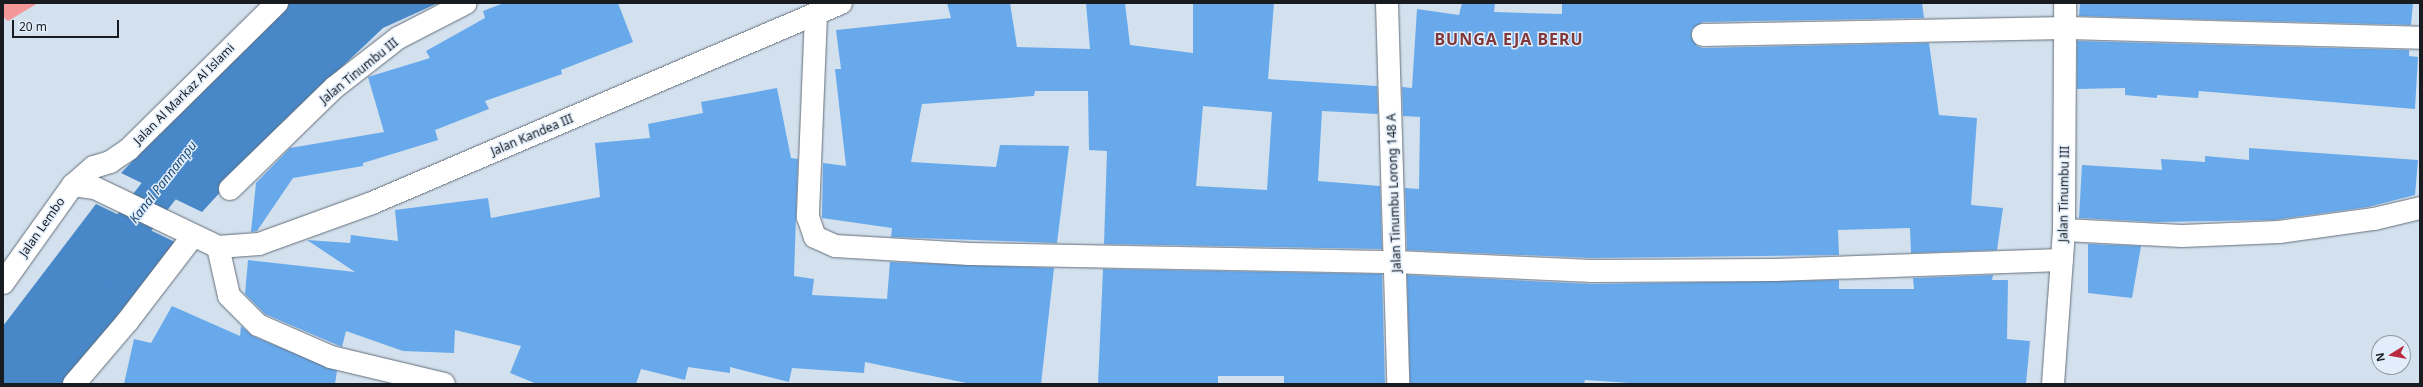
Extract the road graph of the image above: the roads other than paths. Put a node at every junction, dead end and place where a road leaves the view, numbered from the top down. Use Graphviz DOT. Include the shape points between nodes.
graph roads {
  1 [pos="277,3"];
  2 [pos="466,3"];
  3 [pos="841,3"];
  4 [pos="1387,3"];
  5 [pos="2065,3"];
  6 [pos="816,14"];
  7 [pos="2067,28"];
  8 [pos="1703,35"];
  9 [pos="2420,38"];
  10 [pos="78,180"];
  11 [pos="230,189"];
  12 [pos="2420,208"];
  13 [pos="2064,230"];
  14 [pos="187,233"];
  15 [pos="2062,260"];
  16 [pos="1396,262"];
  17 [pos="222,263"];
  18 [pos="3,282"];
  19 [pos="74,384"];
  20 [pos="444,384"];
  21 [pos="1398,384"];
  22 [pos="2053,384"];
  1 -- 10 [label="street, Jalan Al Markaz Al Islami" via="128,149"];
  2 -- 11 [label="street, Jalan Tinumbu III" via="398,38 335,87"];
  3 -- 6 [label="street, Jalan Kandea III"];
  4 -- 16 [label="street, Jalan Tinumbu Lorong 148 A"];
  5 -- 7 [label="street, Jalan Tinumbu III"];
  6 -- 16 [label="street" via="808,217 811,232 820,242 835,246 970,254"];
  6 -- 17 [label="street, Jalan Kandea III" via="372,203 259,244"];
  7 -- 8 [label="street"];
  7 -- 9 [label="street"];
  7 -- 13 [label="street, Jalan Tinumbu III"];
  10 -- 14 [label="street"];
  10 -- 18 [label="street, Jalan Lembo"];
  12 -- 13 [label="street" via="2374,219 2279,232 2182,236"];
  13 -- 15 [label="street, Jalan Tinumbu III"];
  14 -- 17 [label="street"];
  14 -- 19 [label="street"];
  15 -- 16 [label="street" via="1688,271"];
  15 -- 22 [label="street, Jalan Tinumbu III"];
  16 -- 21 [label="street, Jalan Tinumbu Lorong 148 A"];
  17 -- 20 [label="street" via="229,296 243,313 273,333 331,357"];
}
